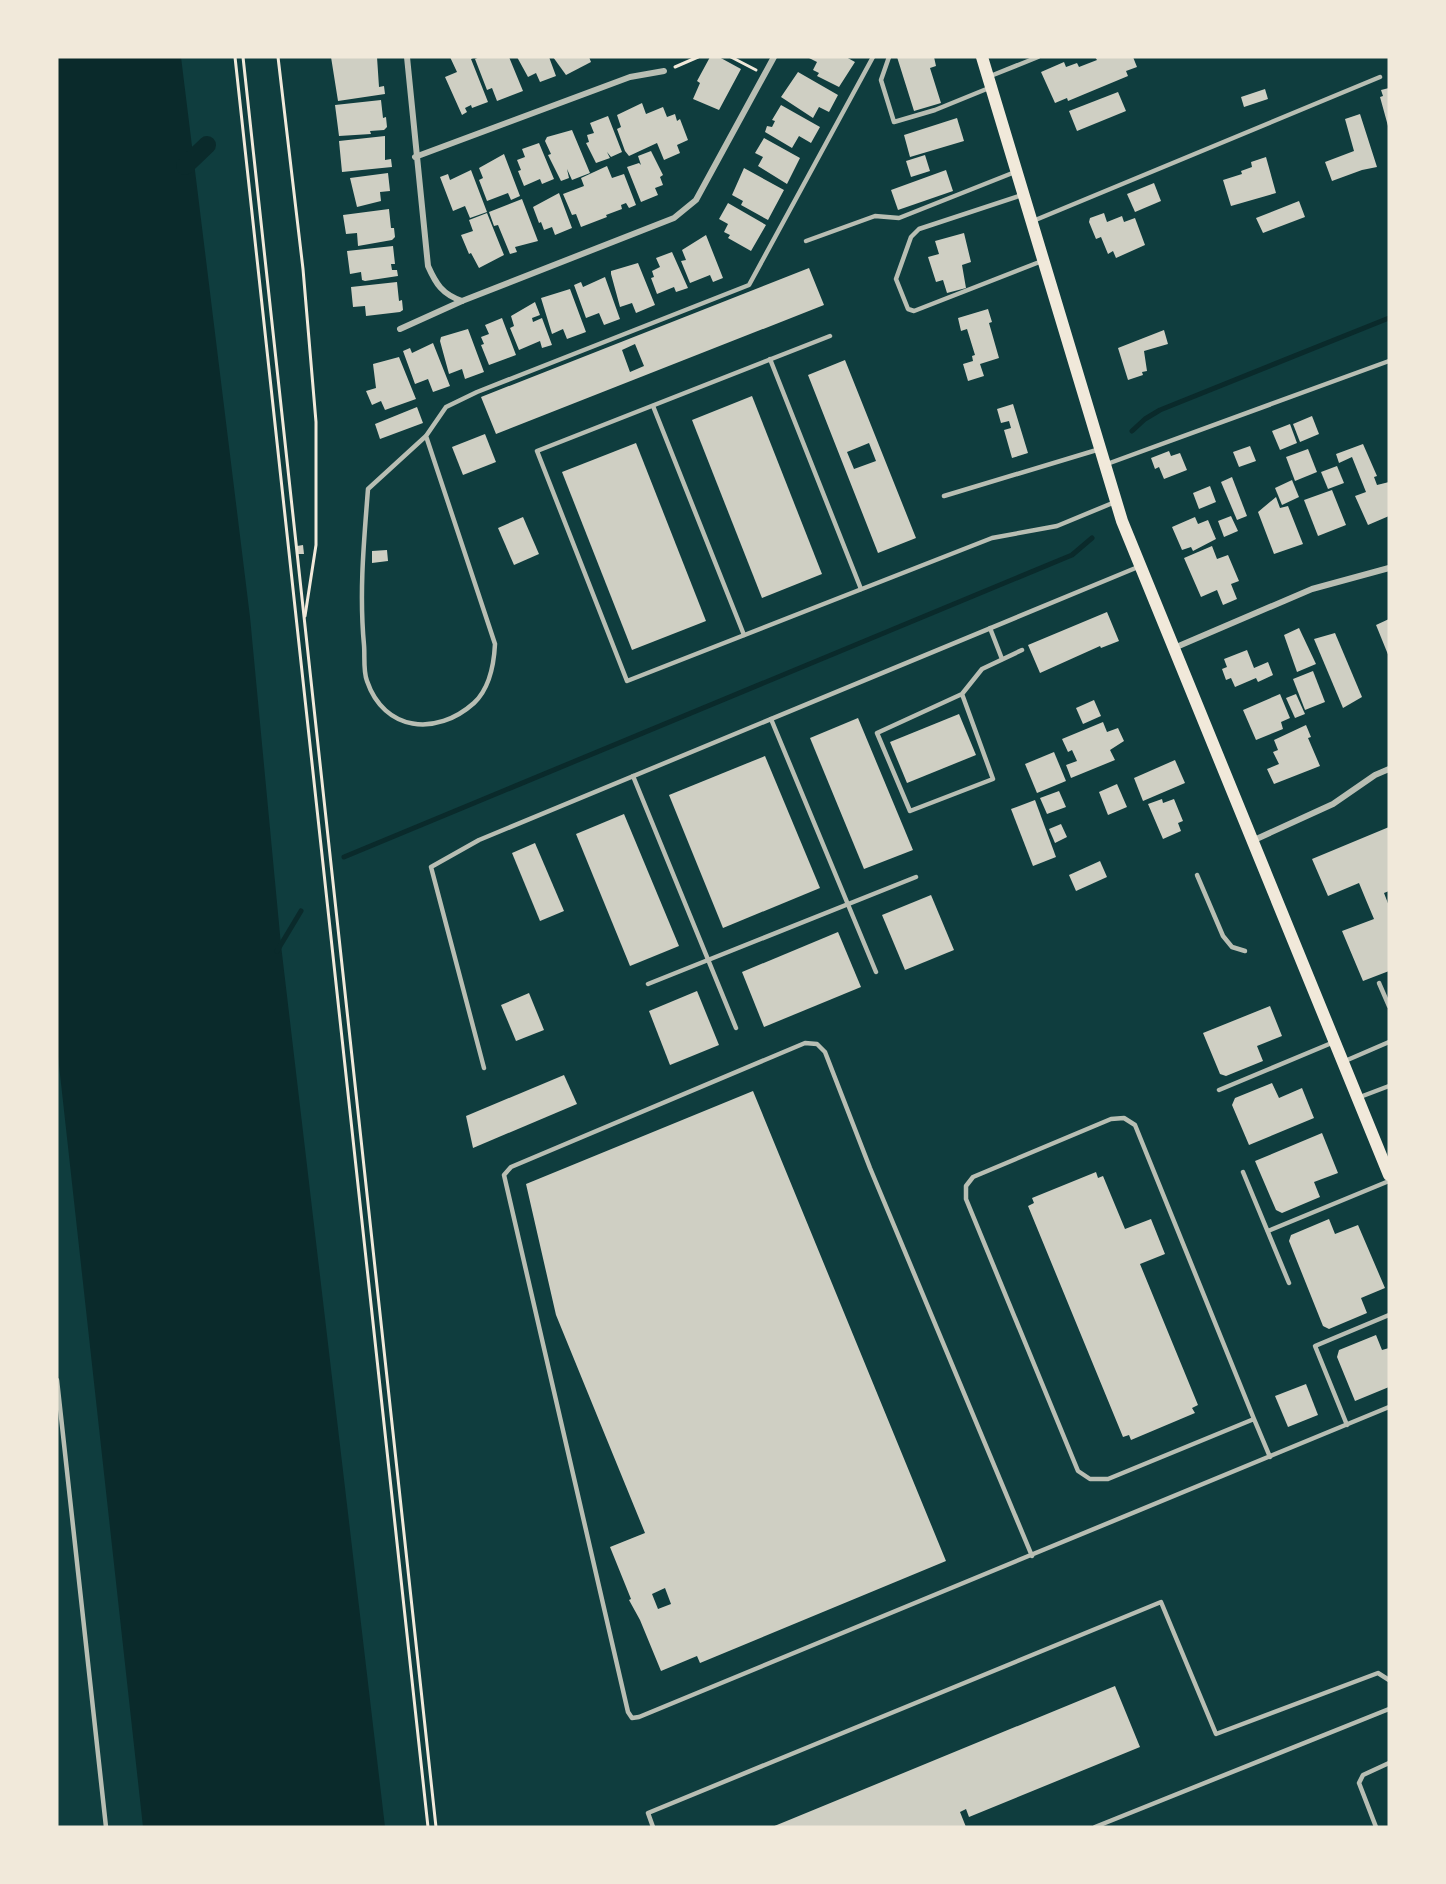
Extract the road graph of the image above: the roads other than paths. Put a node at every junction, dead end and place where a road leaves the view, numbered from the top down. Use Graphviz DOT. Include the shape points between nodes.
graph roads {
  1 [pos="407,57"];
  2 [pos="774,57"];
  3 [pos="873,57"];
  4 [pos="889,57"];
  5 [pos="982,57"];
  6 [pos="1038,57"];
  7 [pos="664,71"];
  8 [pos="1380,77"];
  9 [pos="990,82"];
  10 [pos="415,158"];
  11 [pos="1017,171"];
  12 [pos="1025,194"];
  13 [pos="1033,221"];
  14 [pos="806,241"];
  15 [pos="1045,260"];
  16 [pos="462,301"];
  17 [pos="400,329"];
  18 [pos="830,336"];
  19 [pos="770,359"];
  20 [pos="1389,361"];
  21 [pos="653,406"];
  22 [pos="426,436"];
  23 [pos="1100,449"];
  24 [pos="1104,465"];
  25 [pos="944,496"];
  26 [pos="1115,502"];
  27 [pos="1141,566"];
  28 [pos="1389,568"];
  29 [pos="861,590"];
  30 [pos="990,628"];
  31 [pos="744,635"];
  32 [pos="1174,648"];
  33 [pos="1022,650"];
  34 [pos="1002,659"];
  35 [pos="962,694"];
  36 [pos="771,719"];
  37 [pos="1389,769"];
  38 [pos="633,776"];
  39 [pos="1251,841"];
  40 [pos="1197,874"];
  41 [pos="916,877"];
  42 [pos="848,904"];
  43 [pos="1245,951"];
  44 [pos="707,960"];
  45 [pos="876,972"];
  46 [pos="1379,983"];
  47 [pos="648,984"];
  48 [pos="1389,1006"];
  49 [pos="736,1028"];
  50 [pos="1334,1042"];
  51 [pos="1389,1042"];
  52 [pos="1342,1062"];
  53 [pos="484,1068"];
  54 [pos="1389,1086"];
  55 [pos="1219,1090"];
  56 [pos="1357,1098"];
  57 [pos="1243,1172"];
  58 [pos="1389,1175"];
  59 [pos="1389,1181"];
  60 [pos="1268,1231"];
  61 [pos="1289,1283"];
  62 [pos="1389,1315"];
  63 [pos="57,1380"];
  64 [pos="1389,1407"];
  65 [pos="1254,1419"];
  66 [pos="1347,1425"];
  67 [pos="1270,1457"];
  68 [pos="1032,1556"];
  69 [pos="1389,1680"];
  70 [pos="1389,1709"];
  71 [pos="1389,1763"];
  72 [pos="106,1827"];
  73 [pos="653,1827"];
  74 [pos="1095,1827"];
  75 [pos="1376,1827"];
  1 -- 10 [label="street"];
  2 -- 16 [label="street" via="696,200 686,210"];
  3 -- 22 [label="lane" via="749,285 477,392 446,407"];
  4 -- 9 [label="lane" via="881,80 894,122 935,110"];
  5 -- 9 [label="main road"];
  6 -- 9 [label="lane"];
  7 -- 10 [label="street" via="630,76"];
  8 -- 13 [label="lane"];
  9 -- 11 [label="main road"];
  10 -- 16 [label="street" via="428,266 436,285 448,296"];
  11 -- 12 [label="main road"];
  11 -- 14 [label="lane" via="899,218 875,216"];
  12 -- 13 [label="main road"];
  12 -- 15 [label="lane" via="919,230 911,237 896,279 908,309 914,311"];
  13 -- 15 [label="main road"];
  15 -- 23 [label="main road"];
  16 -- 17 [label="street"];
  18 -- 19 [label="lane"];
  19 -- 21 [label="lane"];
  19 -- 29 [label="lane"];
  20 -- 24 [label="lane"];
  21 -- 31 [label="lane"];
  21 -- 31 [label="lane" via="537,451 627,681"];
  22 -- 22 [label="lane" via="368,489 360,601 367,681 384,712 412,725 444,721 475,703 493,669 495,644"];
  23 -- 24 [label="main road"];
  23 -- 25 [label="lane"];
  24 -- 26 [label="main road"];
  26 -- 27 [label="main road"];
  26 -- 29 [label="lane" via="1056,526 993,538"];
  27 -- 30 [label="lane"];
  27 -- 32 [label="main road"];
  28 -- 32 [label="street" via="1312,589"];
  29 -- 31 [label="lane"];
  30 -- 34 [label="lane"];
  30 -- 36 [label="lane"];
  32 -- 39 [label="main road"];
  33 -- 34 [label="lane"];
  34 -- 35 [label="lane" via="982,669"];
  35 -- 35 [label="lane" via="877,733 910,811 993,779"];
  36 -- 38 [label="lane"];
  36 -- 42 [label="lane"];
  37 -- 39 [label="street" via="1333,804"];
  38 -- 44 [label="lane"];
  38 -- 53 [label="lane" via="479,840 431,867"];
  39 -- 50 [label="main road"];
  40 -- 43 [label="lane" via="1223,936 1232,947"];
  41 -- 42 [label="lane"];
  42 -- 44 [label="lane"];
  42 -- 45 [label="lane"];
  44 -- 47 [label="lane"];
  44 -- 49 [label="lane"];
  46 -- 48 [label="lane"];
  50 -- 52 [label="main road"];
  50 -- 55 [label="lane"];
  51 -- 52 [label="lane"];
  52 -- 56 [label="main road"];
  54 -- 56 [label="lane"];
  56 -- 58 [label="main road"];
  57 -- 60 [label="lane"];
  59 -- 60 [label="lane"];
  60 -- 61 [label="lane"];
  62 -- 66 [label="lane" via="1315,1346"];
  63 -- 72 [label="lane"];
  64 -- 66 [label="lane"];
  65 -- 65 [label="lane" via="1135,1125 1124,1118 1111,1119 973,1177 966,1186 966,1199 1078,1471 1090,1479 1108,1479"];
  65 -- 67 [label="lane"];
  66 -- 67 [label="lane"];
  67 -- 68 [label="lane"];
  68 -- 68 [label="lane" via="632,1718 504,1175 511,1167 805,1043 817,1044 825,1052"];
  69 -- 73 [label="lane" via="1378,1673 1216,1734 1161,1602 648,1813"];
  70 -- 74 [label="lane"];
  71 -- 75 [label="lane" via="1362,1775 1359,1784"];
}
